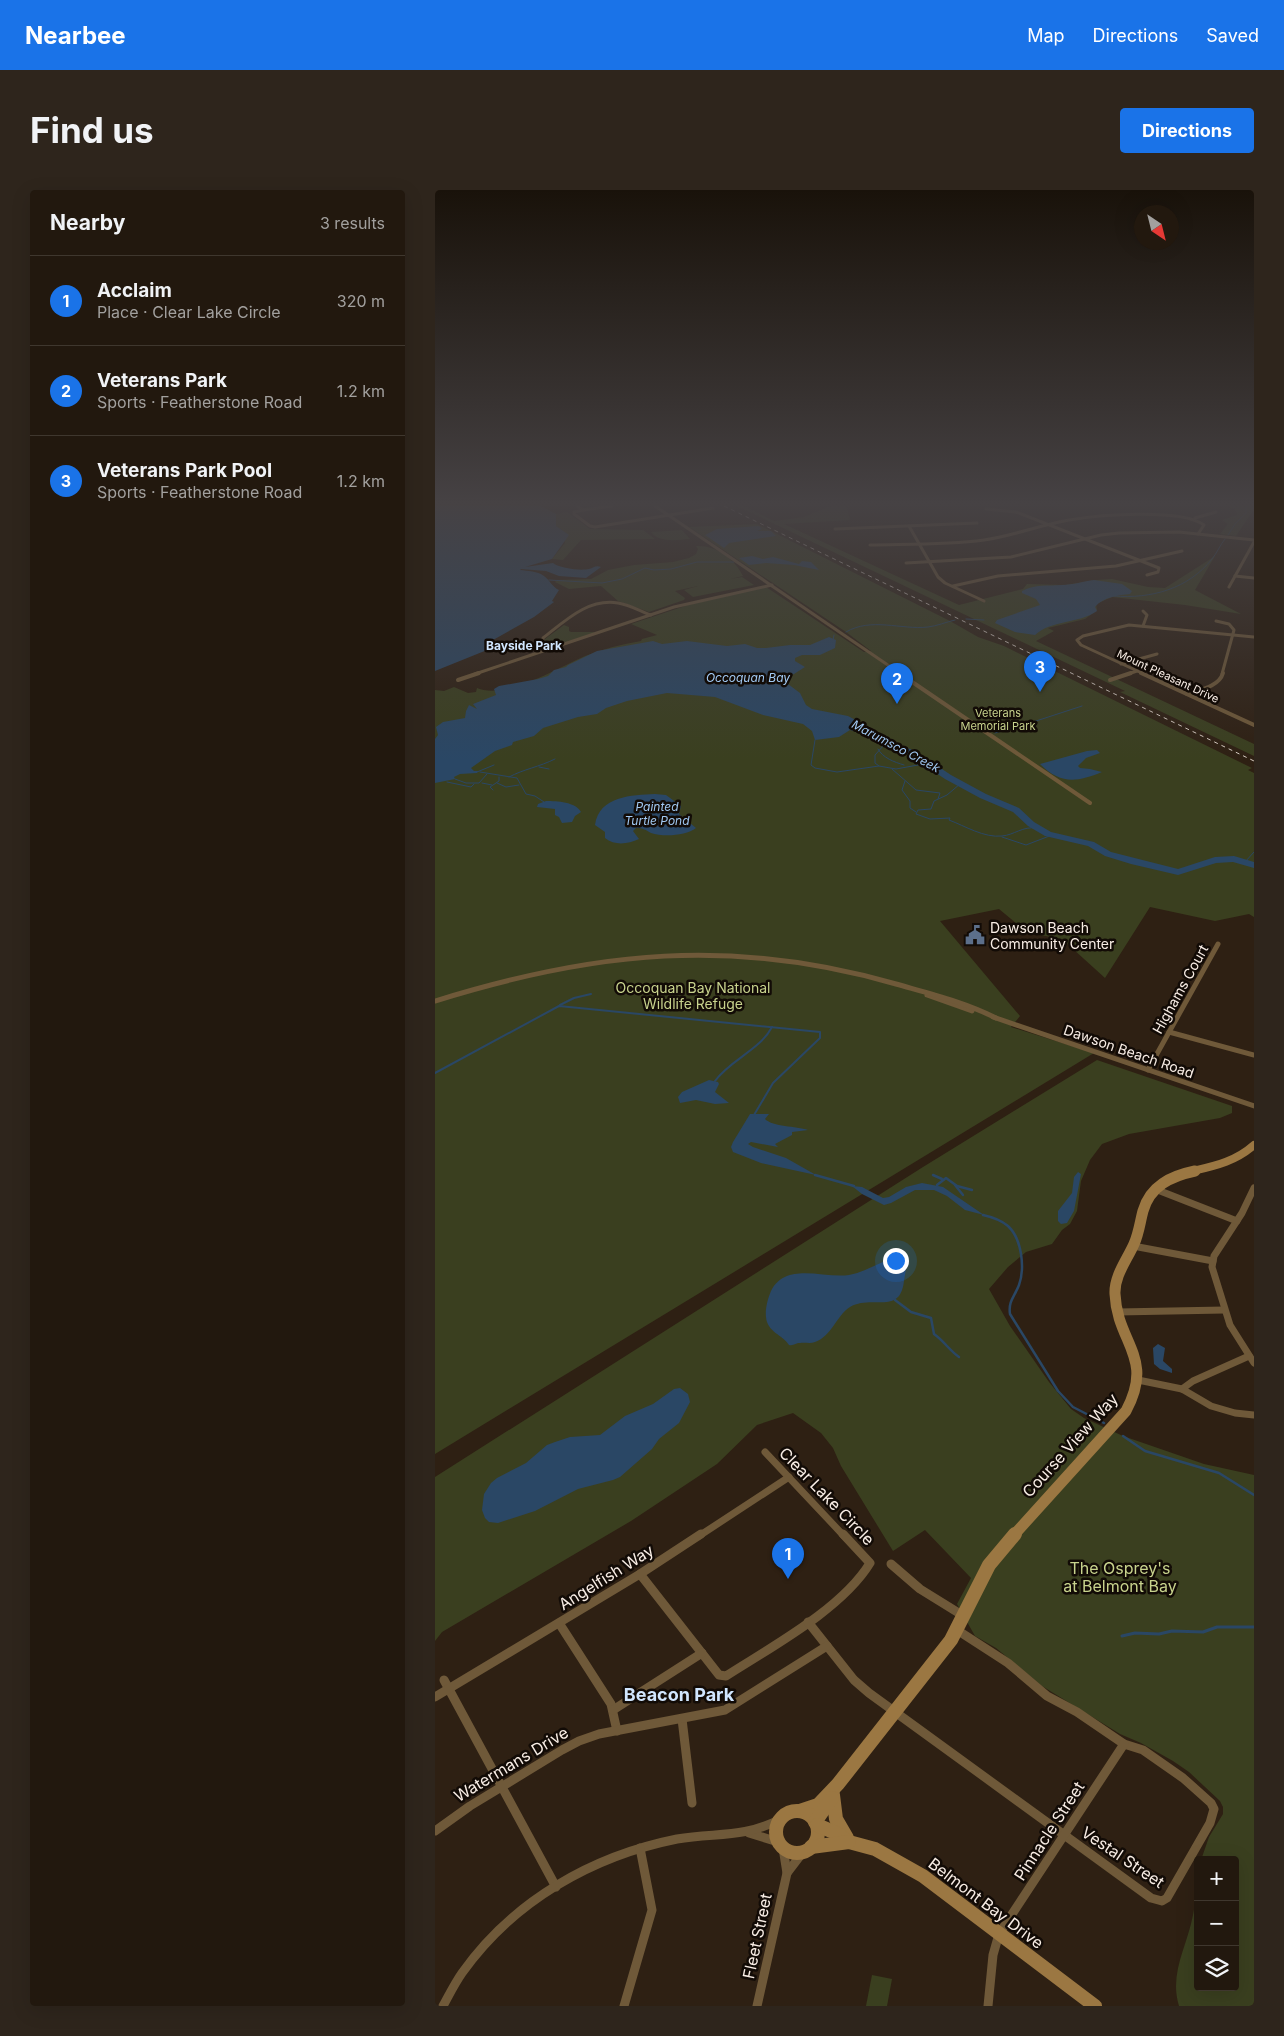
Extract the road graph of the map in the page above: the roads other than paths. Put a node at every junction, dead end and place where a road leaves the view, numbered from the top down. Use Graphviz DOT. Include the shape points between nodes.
graph roads {
  1 [pos="746,591"];
  2 [pos="780,591"];
  3 [pos="963,591"];
  4 [pos="984,601"];
  5 [pos="1143,611"];
  6 [pos="651,615"];
  7 [pos="1216,620"];
  8 [pos="1143,626"];
  9 [pos="1233,635"];
  10 [pos="1254,637"];
  11 [pos="552,648"];
  12 [pos="1157,654"];
  13 [pos="1121,664"];
  14 [pos="1137,671"];
  15 [pos="458,680"];
  16 [pos="1110,680"];
  17 [pos="1187,694"];
  18 [pos="1253,724"];
  19 [pos="1090,803"];
  20 [pos="1218,944"];
  21 [pos="435,1001"];
  22 [pos="1169,1032"];
  23 [pos="1254,1055"];
  24 [pos="1148,1070"];
  25 [pos="1254,1106"];
  26 [pos="1252,1150"];
  27 [pos="1254,1188"];
  28 [pos="1155,1189"];
  29 [pos="1237,1221"];
  30 [pos="1133,1246"];
  31 [pos="1213,1261"];
  32 [pos="1224,1310"];
  33 [pos="1118,1312"];
  34 [pos="1249,1356"];
  35 [pos="1254,1363"];
  36 [pos="1139,1380"];
  37 [pos="1181,1389"];
  38 [pos="1254,1415"];
  39 [pos="765,1452"];
  40 [pos="789,1477"];
  41 [pos="891,1564"];
  42 [pos="640,1574"];
  43 [pos="965,1617"];
  44 [pos="808,1622"];
  45 [pos="559,1623"];
  46 [pos="957,1630"];
  47 [pos="827,1646"];
  48 [pos="702,1653"];
  49 [pos="447,1684"];
  50 [pos="435,1697"];
  51 [pos="613,1710"];
  52 [pos="895,1713"];
  53 [pos="682,1719"];
  54 [pos="617,1731"];
  55 [pos="1124,1744"];
  56 [pos="502,1786"];
  57 [pos="836,1790"];
  58 [pos="691,1803"];
  59 [pos="801,1812"];
  60 [pos="781,1819"];
  61 [pos="816,1824"];
  62 [pos="435,1831"];
  63 [pos="749,1833"];
  64 [pos="1064,1835"];
  65 [pos="849,1842"];
  66 [pos="781,1845"];
  67 [pos="640,1848"];
  68 [pos="807,1849"];
  69 [pos="787,1873"];
  70 [pos="556,1887"];
  71 [pos="999,1934"];
  72 [pos="443,2006"];
  73 [pos="624,2006"];
  74 [pos="757,2006"];
  75 [pos="988,2006"];
  76 [pos="1095,2006"];
  1 -- 6 [label="street"];
  2 -- 19 [label="street"];
  3 -- 4 [label="street"];
  5 -- 8 [label="street" via="1147,615"];
  6 -- 11 [label="street"];
  6 -- 11 [label="street" via="615,603 590,606 543,638 542,643"];
  7 -- 9 [label="street" via="1232,626"];
  8 -- 9 [label="street"];
  8 -- 13 [label="street, Mount Pleasant Drive" via="1121,625 1077,640"];
  9 -- 10 [label="street"];
  9 -- 17 [label="street" via="1219,681"];
  11 -- 15 [label="street"];
  12 -- 13 [label="street"];
  13 -- 14 [label="street, Mount Pleasant Drive"];
  14 -- 16 [label="street"];
  14 -- 17 [label="street, Mount Pleasant Drive"];
  17 -- 18 [label="street, Mount Pleasant Drive"];
  20 -- 22 [label="street, Highams Court"];
  21 -- 24 [label="street, Dawson Beach Road" via="486,984 561,966 622,958 723,954 815,964 904,986"];
  22 -- 23 [label="street"];
  22 -- 24 [label="street, Highams Court"];
  24 -- 25 [label="street, Dawson Beach Road"];
  26 -- 28 [label="street, Course View Way" via="1223,1164 1176,1175"];
  27 -- 29 [label="street"];
  28 -- 29 [label="street"];
  28 -- 30 [label="street, Course View Way" via="1145,1204"];
  29 -- 31 [label="street"];
  30 -- 31 [label="street"];
  30 -- 33 [label="street, Course View Way" via="1116,1282"];
  31 -- 32 [label="street"];
  32 -- 33 [label="street"];
  32 -- 34 [label="street" via="1235,1336"];
  33 -- 36 [label="street, Course View Way" via="1137,1361"];
  34 -- 35 [label="street"];
  34 -- 37 [label="street"];
  36 -- 37 [label="street"];
  36 -- 43 [label="street, Course View Way" via="1133,1401 1126,1411 996,1555"];
  37 -- 38 [label="street" via="1211,1406"];
  39 -- 40 [label="street, Clear Lake Circle"];
  40 -- 42 [label="street, Angelfish Way"];
  40 -- 44 [label="street, Clear Lake Circle" via="870,1562 868,1570 844,1595"];
  41 -- 43 [label="street" via="920,1589"];
  42 -- 45 [label="street, Angelfish Way"];
  42 -- 48 [label="street, Clear Lake Circle"];
  43 -- 46 [label="street, Course View Way"];
  44 -- 47 [label="street"];
  44 -- 48 [label="street, Clear Lake Circle" via="726,1676 719,1675"];
  45 -- 49 [label="street, Angelfish Way"];
  45 -- 51 [label="street"];
  46 -- 52 [label="street, Course View Way"];
  46 -- 55 [label="street, Vestal Street" via="1008,1663 1047,1696"];
  47 -- 52 [label="street" via="854,1680"];
  47 -- 53 [label="street, Watermans Drive" via="731,1707"];
  48 -- 51 [label="street"];
  49 -- 50 [label="street, Angelfish Way"];
  49 -- 56 [label="street"];
  51 -- 54 [label="street"];
  52 -- 57 [label="street, Course View Way"];
  52 -- 64 [label="street, Vestal Street"];
  53 -- 54 [label="street, Watermans Drive"];
  53 -- 58 [label="street"];
  54 -- 56 [label="street, Watermans Drive" via="579,1741"];
  55 -- 64 [label="street, Pinnacle Street"];
  55 -- 64 [label="street, Vestal Street" via="1143,1750 1183,1778 1214,1809 1210,1823 1172,1892 1167,1898 1156,1901"];
  56 -- 62 [label="street, Watermans Drive"];
  56 -- 70 [label="street"];
  57 -- 59 [label="street, Course View Way" via="816,1806"];
  57 -- 61 [label="street, Course View Way"];
  57 -- 65 [label="street" via="836,1819"];
  59 -- 60 [label="street, Belmont Bay Drive" via="788,1813"];
  59 -- 61 [label="street, Belmont Bay Drive" via="808,1814"];
  60 -- 63 [label="street, Belmont Bay Drive"];
  60 -- 66 [label="street" via="776,1830"];
  61 -- 65 [label="street, Belmont Bay Drive"];
  61 -- 68 [label="street" via="817,1835"];
  63 -- 66 [label="street, Belmont Bay Drive"];
  63 -- 67 [label="street, Belmont Bay Drive" via="680,1839"];
  64 -- 71 [label="street, Pinnacle Street"];
  65 -- 68 [label="street, Belmont Bay Drive"];
  65 -- 71 [label="street, Belmont Bay Drive" via="875,1849 907,1866"];
  66 -- 68 [label="street, Belmont Bay Drive" via="794,1853"];
  66 -- 69 [label="street, Fleet Street"];
  67 -- 70 [label="street, Belmont Bay Drive" via="598,1864"];
  67 -- 73 [label="street" via="652,1910"];
  68 -- 69 [label="street, Fleet Street"];
  69 -- 74 [label="street, Fleet Street"];
  70 -- 72 [label="street, Belmont Bay Drive" via="489,1938 464,1970"];
  71 -- 75 [label="street, Pinnacle Street" via="993,1955"];
  71 -- 76 [label="street, Belmont Bay Drive"];
}
